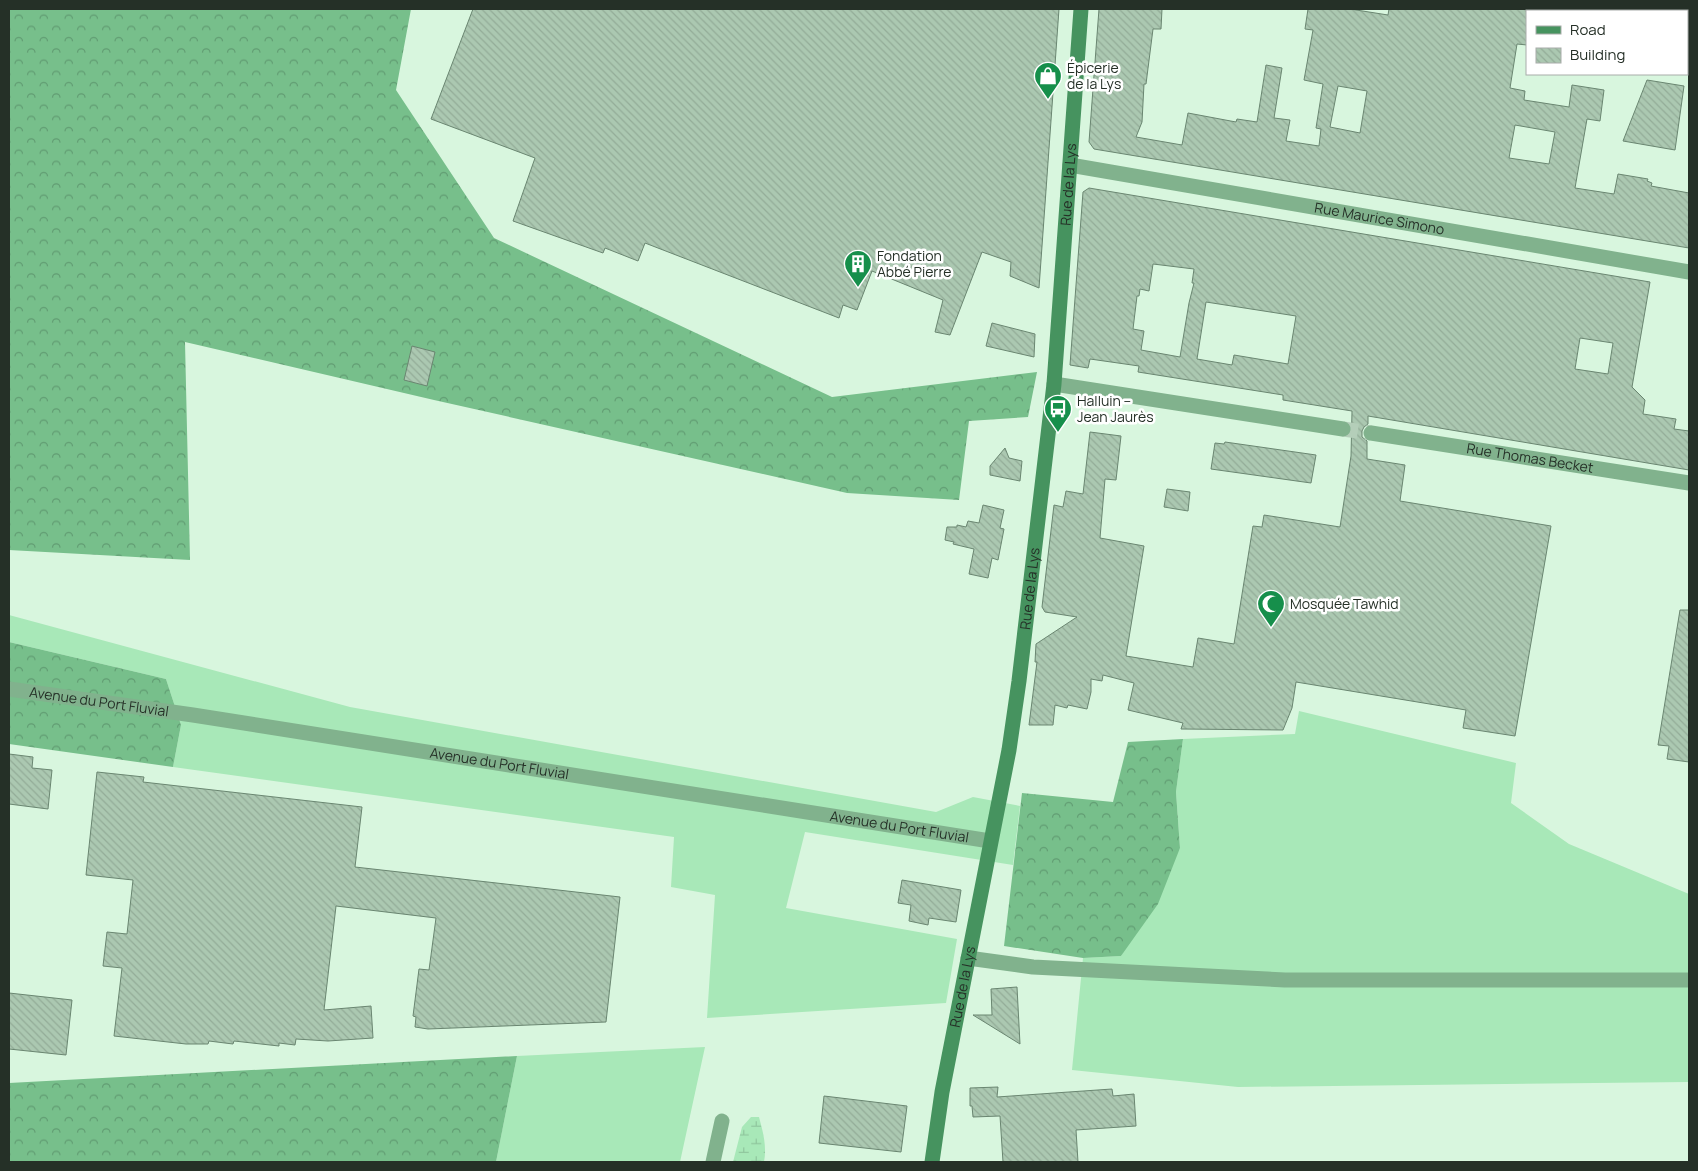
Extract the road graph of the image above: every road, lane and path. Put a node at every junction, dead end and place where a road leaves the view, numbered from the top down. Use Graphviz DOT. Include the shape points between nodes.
graph roads {
  1 [pos="1081,9"];
  2 [pos="1679,9"];
  3 [pos="1689,10"];
  4 [pos="1070,165"];
  5 [pos="1689,272"];
  6 [pos="1054,384"];
  7 [pos="1343,429"];
  8 [pos="1371,433"];
  9 [pos="1689,482"];
  10 [pos="9,689"];
  11 [pos="990,841"];
  12 [pos="968,958"];
  13 [pos="1689,980"];
  14 [pos="722,1122"];
  15 [pos="713,1162"];
  16 [pos="932,1162"];
  1 -- 4 [label="main road, Rue de la Lys"];
  2 -- 3 [label="street"];
  4 -- 5 [label="street, Rue Maurice Simono"];
  4 -- 6 [label="main road, Rue de la Lys"];
  6 -- 7 [label="street"];
  6 -- 11 [label="main road, Rue de la Lys" via="1019,681"];
  8 -- 9 [label="street, Rue Thomas Becket"];
  10 -- 11 [label="street, Avenue du Port Fluvial"];
  11 -- 12 [label="main road, Rue de la Lys"];
  12 -- 13 [label="street" via="1033,967 1285,980"];
  12 -- 16 [label="main road, Rue de la Lys"];
  14 -- 15 [label="street"];
}
